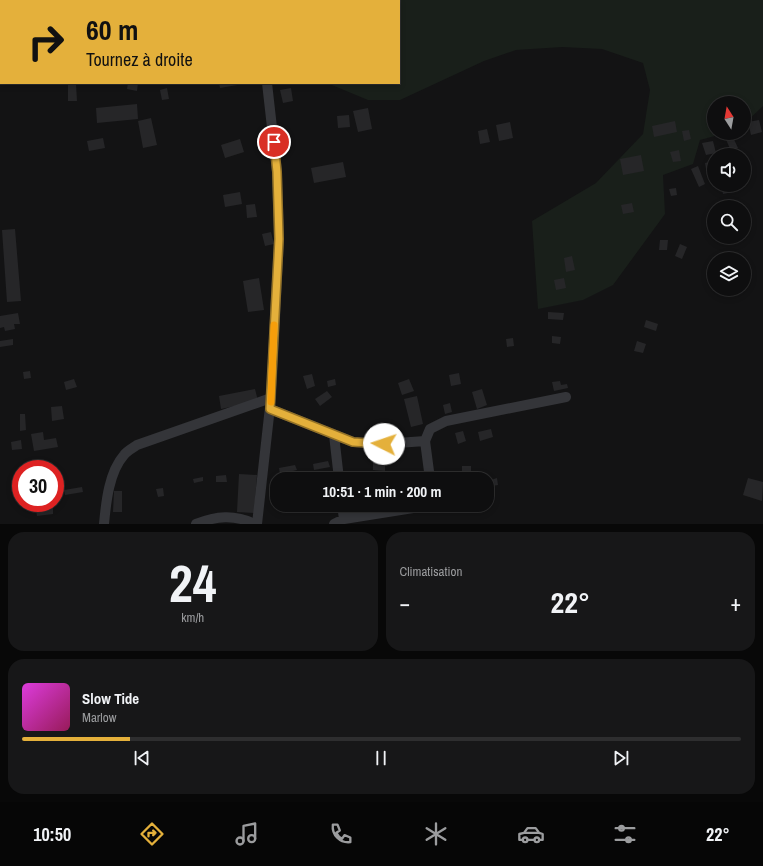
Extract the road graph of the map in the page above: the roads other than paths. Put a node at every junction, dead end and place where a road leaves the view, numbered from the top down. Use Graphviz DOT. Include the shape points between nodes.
graph roads {
  1 [pos="267,84"];
  2 [pos="566,397"];
  3 [pos="271,398"];
  4 [pos="270,409"];
  5 [pos="334,435"];
  6 [pos="425,441"];
  7 [pos="338,472"];
  8 [pos="429,472"];
  9 [pos="343,512"];
  10 [pos="388,512"];
  11 [pos="344,519"];
  12 [pos="104,524"];
  13 [pos="196,524"];
  14 [pos="256,524"];
  15 [pos="334,524"];
  1 -- 3 [label="street" via="277,172 279,239"];
  2 -- 6 [label="street" via="446,420 430,429"];
  3 -- 4 [label="street"];
  3 -- 12 [label="street" via="137,445 124,454 116,467"];
  4 -- 5 [label="street"];
  4 -- 14 [label="street"];
  5 -- 6 [label="street" via="353,442 384,444"];
  5 -- 7 [label="street"];
  6 -- 8 [label="street"];
  9 -- 11 [label="street"];
  10 -- 11 [label="street"];
  11 -- 15 [label="street"];
  13 -- 14 [label="street" via="220,516 245,519"];
}
